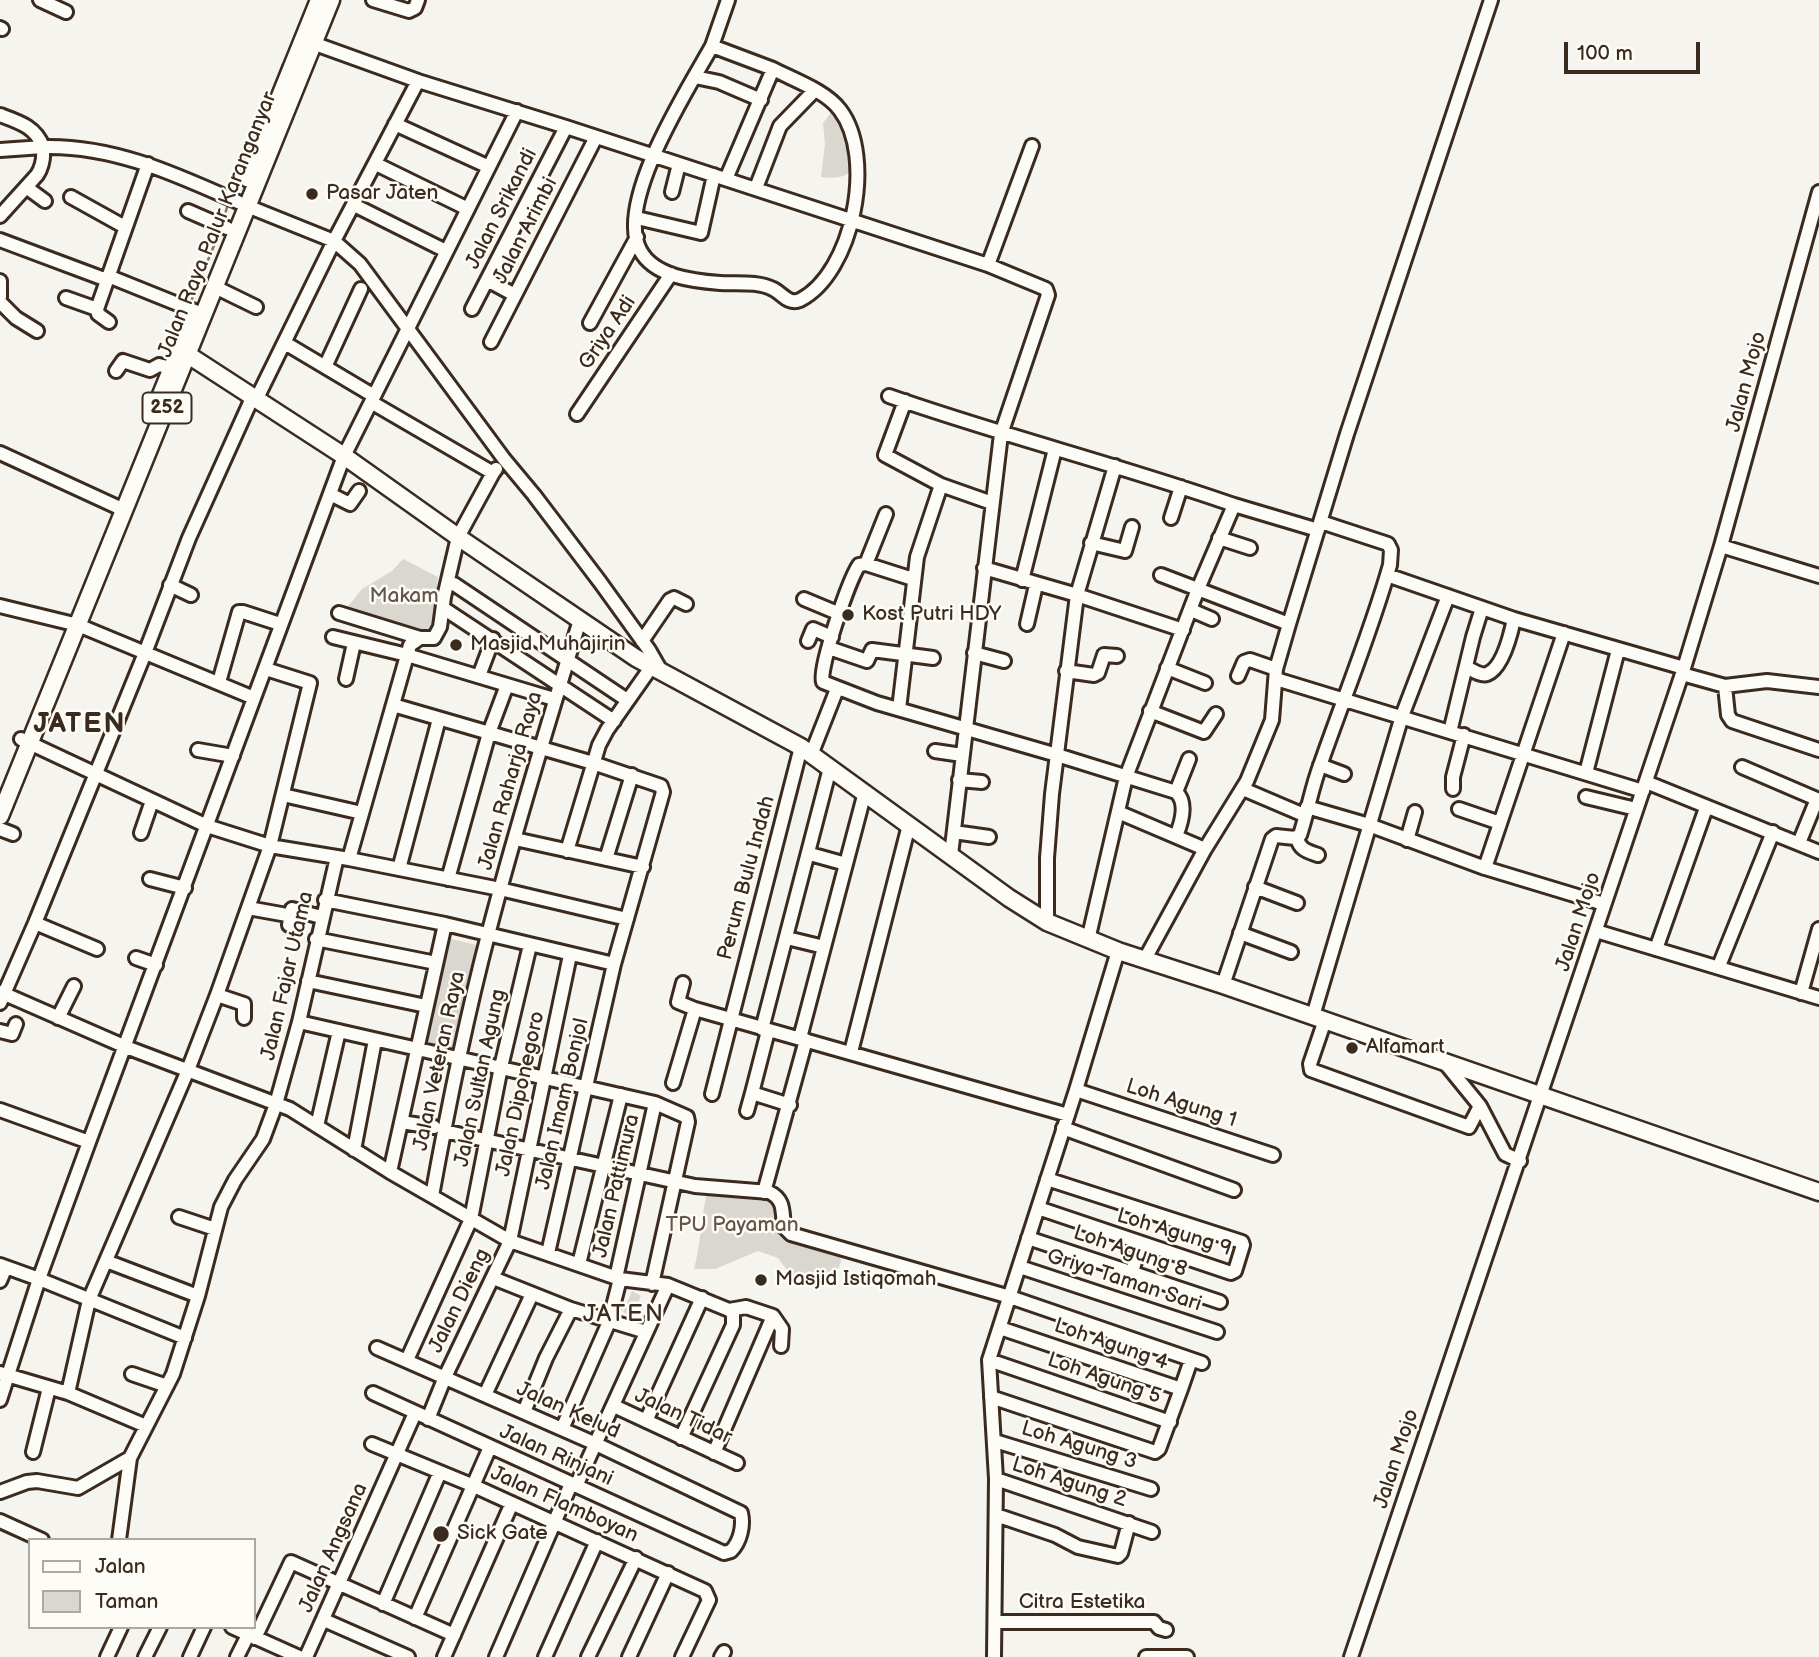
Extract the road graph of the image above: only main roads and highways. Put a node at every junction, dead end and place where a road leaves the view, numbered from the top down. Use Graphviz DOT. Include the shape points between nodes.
graph roads {
  1 [pos="319,0"];
  2 [pos="331,0"];
  3 [pos="309,41"];
  4 [pos="227,228"];
  5 [pos="184,352"];
  6 [pos="113,505"];
  7 [pos="26,741"];
  8 [pos="0,790"];
  9 [pos="0,816"];
  10 [pos="1819,1192"];
  1 -- 3 [label="main road, Jalan Raya Palur Karanganyar / 252"];
  2 -- 3 [label="main road, Jalan Raya Palur Karanganyar / 252"];
  3 -- 4 [label="main road, Jalan Raya Palur Karanganyar / 252"];
  4 -- 5 [label="main road, Jalan Raya Palur Karanganyar / 252" via="215,287"];
  4 -- 5 [label="main road, Jalan Raya Palur Karanganyar / 252" via="190,309"];
  5 -- 6 [label="main road, Jalan Raya Palur Karanganyar / 252"];
  5 -- 6 [label="main road, Jalan Raya Palur Karanganyar / 252" via="171,368"];
  5 -- 10 [label="main road" via="344,456 580,620 806,751 1047,922 1118,951"];
  6 -- 7 [label="main road, Jalan Raya Palur Karanganyar / 252" via="66,622"];
  7 -- 8 [label="main road, Jalan Raya Palur Karanganyar / 252"];
  7 -- 9 [label="main road, Jalan Raya Palur Karanganyar / 252"];
}
